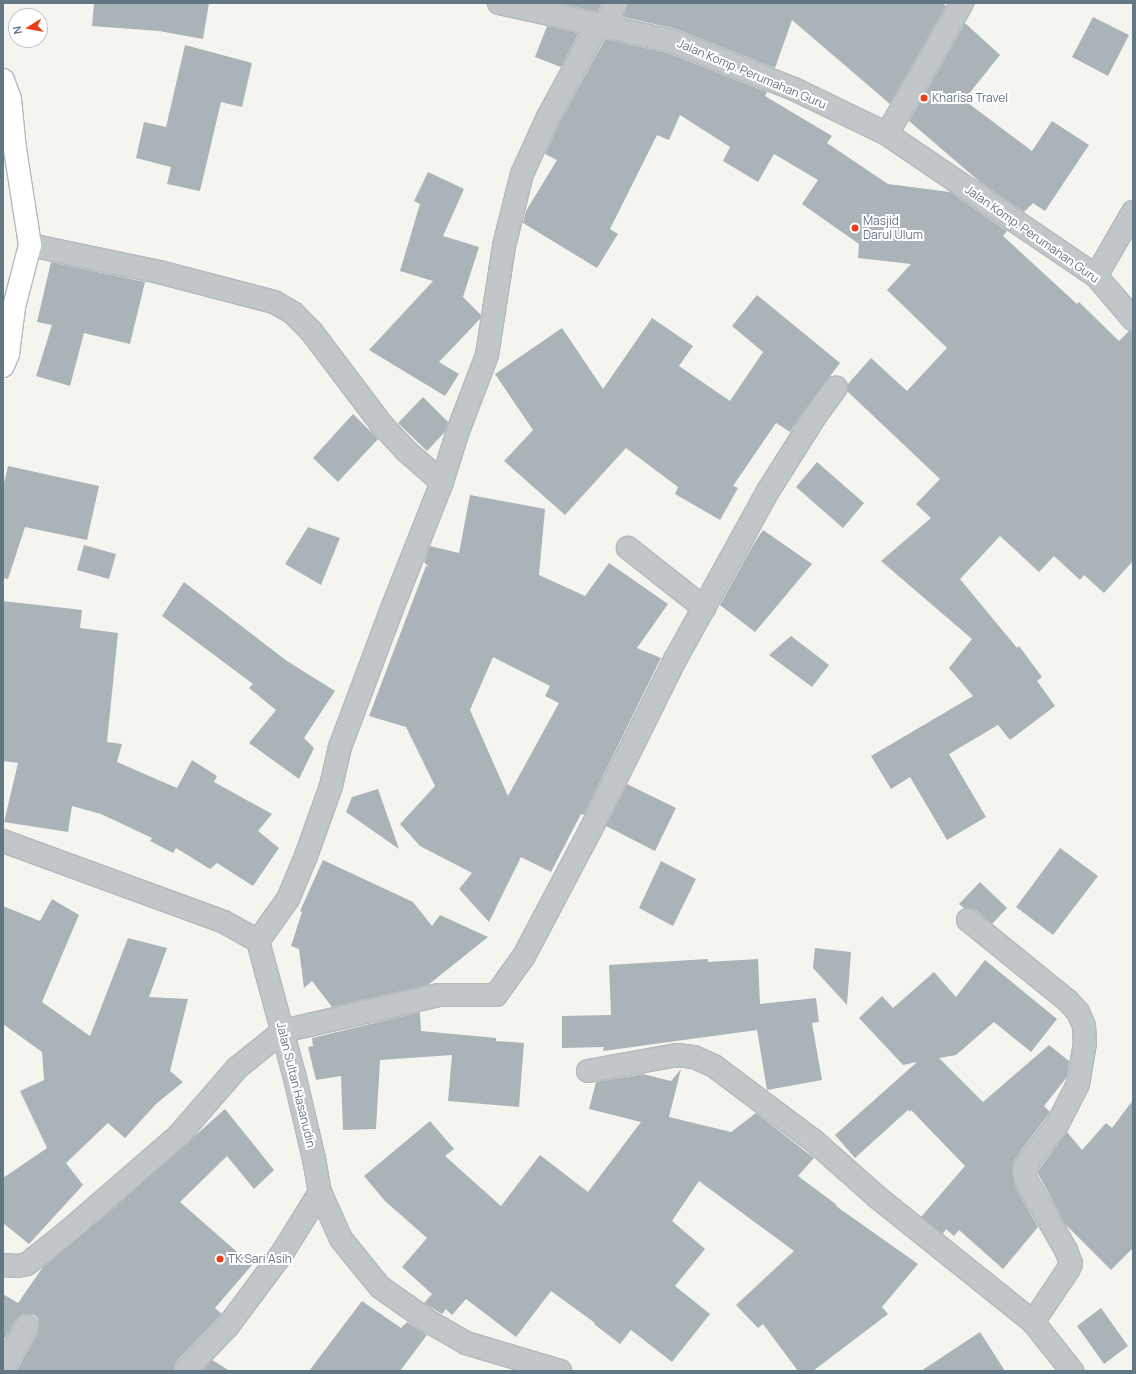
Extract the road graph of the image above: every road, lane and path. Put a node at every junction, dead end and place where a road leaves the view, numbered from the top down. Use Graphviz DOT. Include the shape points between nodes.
graph roads {
  1 [pos="499,3"];
  2 [pos="616,3"];
  3 [pos="962,3"];
  4 [pos="601,26"];
  5 [pos="5,93"];
  6 [pos="887,134"];
  7 [pos="1133,212"];
  8 [pos="30,245"];
  9 [pos="1096,276"];
  10 [pos="1133,319"];
  11 [pos="3,366"];
  12 [pos="836,387"];
  13 [pos="442,482"];
  14 [pos="628,548"];
  15 [pos="704,608"];
  16 [pos="3,842"];
  17 [pos="968,920"];
  18 [pos="258,941"];
  19 [pos="283,1031"];
  20 [pos="588,1071"];
  21 [pos="320,1192"];
  22 [pos="3,1265"];
  23 [pos="1033,1322"];
  24 [pos="27,1326"];
  25 [pos="3,1368"];
  26 [pos="185,1371"];
  27 [pos="560,1371"];
  28 [pos="1072,1371"];
  1 -- 4 [label="street, Jalan Komp. Perumahan Guru"];
  2 -- 4 [label="street"];
  3 -- 6 [label="street"];
  4 -- 6 [label="street, Jalan Komp. Perumahan Guru" via="672,41 794,89"];
  4 -- 13 [label="street" via="548,117 522,174 504,246 487,355"];
  5 -- 8 [label="main road"];
  6 -- 9 [label="street, Jalan Komp. Perumahan Guru"];
  7 -- 9 [label="street"];
  8 -- 11 [label="main road" via="14,307 8,354"];
  8 -- 13 [label="street" via="159,272 274,302 293,313 311,330 382,424 405,450"];
  9 -- 10 [label="street, Jalan Komp. Perumahan Guru"];
  12 -- 15 [label="street" via="768,491"];
  13 -- 18 [label="street" via="340,747 331,786 306,856 288,899"];
  14 -- 15 [label="street"];
  15 -- 19 [label="street" via="524,956 496,995 439,995"];
  16 -- 18 [label="street" via="224,922"];
  17 -- 23 [label="street" via="1068,1001 1078,1012 1084,1026 1085,1043 1078,1084 1058,1125 1024,1170 1026,1180 1066,1250 1071,1264"];
  18 -- 19 [label="street, Jalan Sultan Hasanudin"];
  19 -- 21 [label="street, Jalan Sultan Hasanudin"];
  19 -- 22 [label="street" via="237,1068 179,1135 66,1233 27,1264"];
  20 -- 23 [label="street" via="677,1055 694,1057 714,1066 814,1141 877,1197"];
  21 -- 26 [label="street" via="281,1255 228,1326"];
  21 -- 27 [label="street, Jalan Sultan Hasanudin" via="341,1239 380,1287 466,1343"];
  23 -- 28 [label="street"];
  24 -- 25 [label="street"];
}
